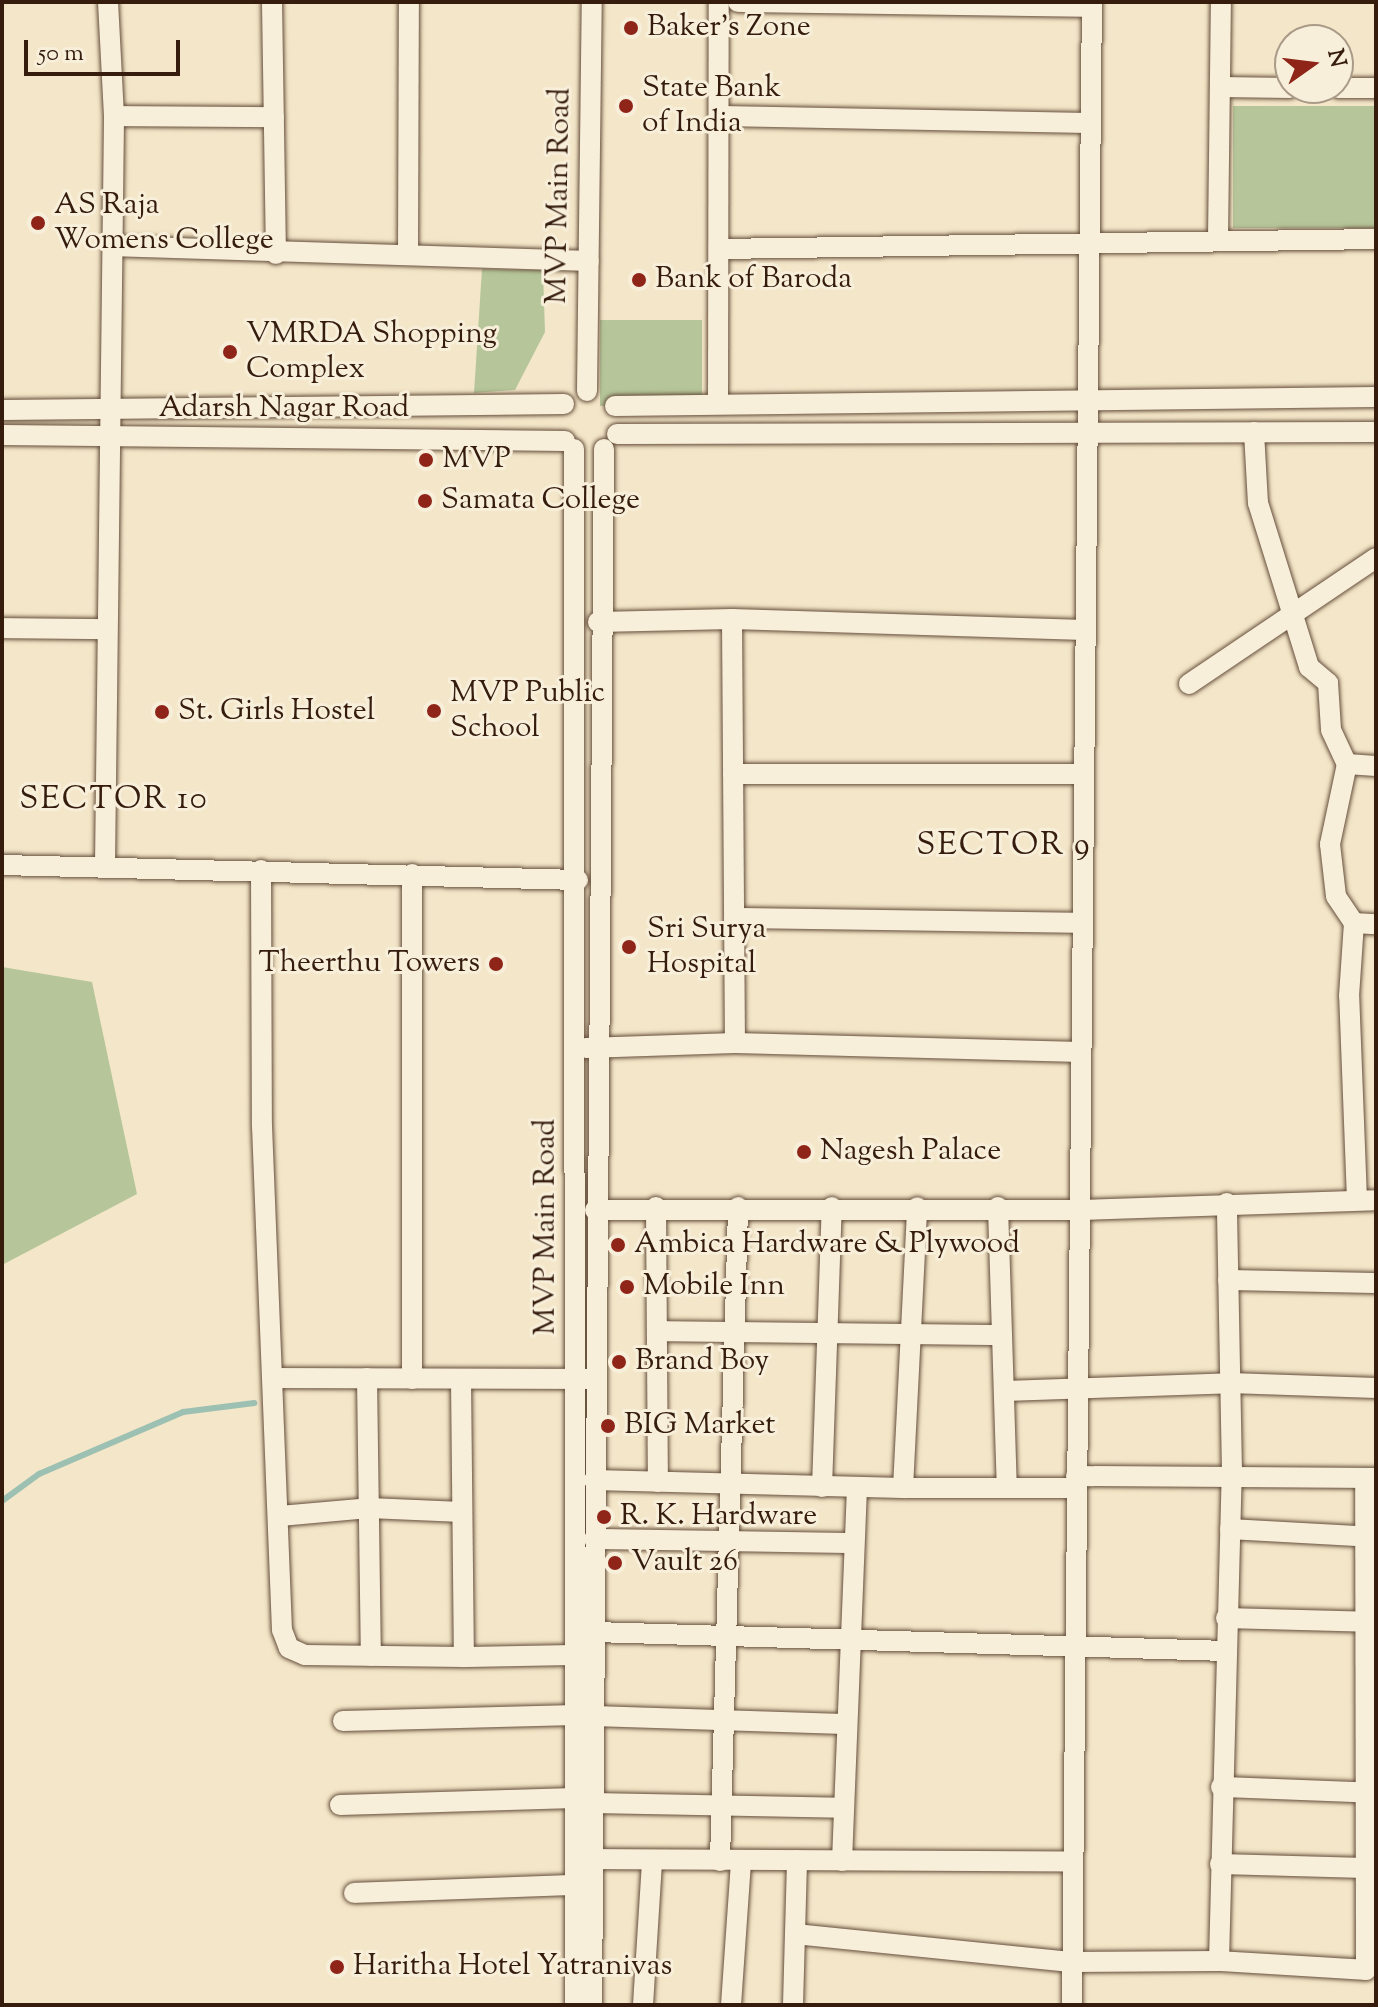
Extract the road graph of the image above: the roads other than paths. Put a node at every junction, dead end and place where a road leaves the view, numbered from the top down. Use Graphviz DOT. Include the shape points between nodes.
graph roads {
  1 [pos="108,2"];
  2 [pos="272,2"];
  3 [pos="409,2"];
  4 [pos="592,2"];
  5 [pos="719,2"];
  6 [pos="738,2"];
  7 [pos="1221,2"];
  8 [pos="1092,5"];
  9 [pos="1220,87"];
  10 [pos="1274,88"];
  11 [pos="1354,88"];
  12 [pos="1376,88"];
  13 [pos="114,116"];
  14 [pos="719,116"];
  15 [pos="274,117"];
  16 [pos="1091,123"];
  17 [pos="1376,239"];
  18 [pos="1218,240"];
  19 [pos="1089,243"];
  20 [pos="112,246"];
  21 [pos="719,249"];
  22 [pos="276,254"];
  23 [pos="408,254"];
  24 [pos="589,261"];
  25 [pos="587,391"];
  26 [pos="1376,397"];
  27 [pos="1088,401"];
  28 [pos="718,403"];
  29 [pos="564,404"];
  30 [pos="615,406"];
  31 [pos="2,410"];
  32 [pos="111,413"];
  33 [pos="1087,431"];
  34 [pos="1254,432"];
  35 [pos="1376,432"];
  36 [pos="2,435"];
  37 [pos="110,438"];
  38 [pos="610,442"];
  39 [pos="570,445"];
  40 [pos="1376,558"];
  41 [pos="1296,617"];
  42 [pos="732,619"];
  43 [pos="598,622"];
  44 [pos="2,628"];
  45 [pos="104,629"];
  46 [pos="1085,630"];
  47 [pos="1189,684"];
  48 [pos="1347,764"];
  49 [pos="1376,766"];
  50 [pos="733,774"];
  51 [pos="1084,774"];
  52 [pos="2,865"];
  53 [pos="105,866"];
  54 [pos="261,870"];
  55 [pos="412,874"];
  56 [pos="578,880"];
  57 [pos="734,918"];
  58 [pos="1082,923"];
  59 [pos="1354,923"];
  60 [pos="1376,924"];
  61 [pos="735,1043"];
  62 [pos="587,1048"];
  63 [pos="1081,1052"];
  64 [pos="1367,1200"];
  65 [pos="1227,1203"];
  66 [pos="656,1207"];
  67 [pos="738,1207"];
  68 [pos="832,1207"];
  69 [pos="917,1207"];
  70 [pos="998,1207"];
  71 [pos="595,1210"];
  72 [pos="1079,1210"];
  73 [pos="1228,1280"];
  74 [pos="1376,1283"];
  75 [pos="734,1329"];
  76 [pos="657,1331"];
  77 [pos="827,1333"];
  78 [pos="910,1334"];
  79 [pos="1002,1335"];
  80 [pos="277,1378"];
  81 [pos="367,1378"];
  82 [pos="412,1379"];
  83 [pos="461,1379"];
  84 [pos="586,1379"];
  85 [pos="1230,1383"];
  86 [pos="1077,1386"];
  87 [pos="1376,1388"];
  88 [pos="1005,1391"];
  89 [pos="1232,1472"];
  90 [pos="1370,1478"];
  91 [pos="594,1480"];
  92 [pos="658,1482"];
  93 [pos="1076,1482"];
  94 [pos="735,1483"];
  95 [pos="822,1487"];
  96 [pos="857,1487"];
  97 [pos="1007,1487"];
  98 [pos="903,1488"];
  99 [pos="369,1508"];
  100 [pos="462,1512"];
  101 [pos="280,1516"];
  102 [pos="1230,1529"];
  103 [pos="1370,1537"];
  104 [pos="594,1539"];
  105 [pos="853,1543"];
  106 [pos="724,1545"];
  107 [pos="1226,1618"];
  108 [pos="1369,1622"];
  109 [pos="594,1632"];
  110 [pos="723,1634"];
  111 [pos="848,1639"];
  112 [pos="1074,1649"];
  113 [pos="1225,1651"];
  114 [pos="576,1655"];
  115 [pos="371,1656"];
  116 [pos="464,1657"];
  117 [pos="584,1715"];
  118 [pos="721,1718"];
  119 [pos="343,1721"];
  120 [pos="846,1724"];
  121 [pos="1221,1787"];
  122 [pos="1370,1793"];
  123 [pos="584,1801"];
  124 [pos="340,1805"];
  125 [pos="720,1805"];
  126 [pos="843,1808"];
  127 [pos="584,1860"];
  128 [pos="797,1860"];
  129 [pos="652,1861"];
  130 [pos="720,1861"];
  131 [pos="741,1861"];
  132 [pos="842,1861"];
  133 [pos="1072,1862"];
  134 [pos="1220,1864"];
  135 [pos="1365,1868"];
  136 [pos="575,1885"];
  137 [pos="354,1893"];
  138 [pos="795,1934"];
  139 [pos="1219,1961"];
  140 [pos="1071,1962"];
  141 [pos="575,2005"];
  142 [pos="592,2005"];
  143 [pos="643,2005"];
  144 [pos="731,2005"];
  145 [pos="793,2005"];
  146 [pos="1072,2005"];
  1 -- 13 [label="street"];
  2 -- 15 [label="street"];
  3 -- 23 [label="street"];
  4 -- 24 [label="street, MVP Main Road"];
  5 -- 14 [label="street"];
  6 -- 8 [label="street"];
  7 -- 9 [label="street"];
  8 -- 16 [label="street"];
  9 -- 10 [label="street"];
  9 -- 18 [label="street"];
  11 -- 12 [label="street"];
  13 -- 15 [label="street"];
  13 -- 20 [label="street"];
  14 -- 16 [label="street"];
  14 -- 21 [label="street"];
  15 -- 22 [label="street"];
  16 -- 19 [label="street"];
  17 -- 18 [label="street"];
  18 -- 19 [label="street"];
  19 -- 21 [label="street"];
  19 -- 27 [label="street"];
  20 -- 22 [label="street"];
  20 -- 32 [label="street"];
  21 -- 28 [label="street"];
  22 -- 23 [label="street"];
  23 -- 24 [label="street"];
  24 -- 25 [label="street, MVP Main Road"];
  25 -- 29 [label="street"];
  25 -- 30 [label="street"];
  26 -- 27 [label="street"];
  27 -- 28 [label="street"];
  27 -- 33 [label="street"];
  28 -- 30 [label="street"];
  29 -- 32 [label="street"];
  29 -- 39 [label="street" via="558,419"];
  30 -- 38 [label="street"];
  31 -- 32 [label="street"];
  32 -- 37 [label="street"];
  33 -- 34 [label="street"];
  33 -- 38 [label="street"];
  33 -- 46 [label="street"];
  34 -- 35 [label="street"];
  34 -- 41 [label="street" via="1258,503"];
  36 -- 37 [label="street, Adarsh Nagar Road"];
  37 -- 39 [label="street, Adarsh Nagar Road"];
  37 -- 45 [label="street"];
  38 -- 39 [label="street"];
  38 -- 43 [label="street"];
  39 -- 56 [label="street, MVP Main Road"];
  40 -- 41 [label="street"];
  41 -- 47 [label="street"];
  41 -- 48 [label="street" via="1309,667 1328,683 1331,730"];
  42 -- 43 [label="street"];
  42 -- 46 [label="street"];
  42 -- 50 [label="street"];
  43 -- 62 [label="street"];
  44 -- 45 [label="street"];
  45 -- 53 [label="street"];
  46 -- 51 [label="street"];
  48 -- 49 [label="street"];
  48 -- 59 [label="street" via="1330,844 1336,896"];
  50 -- 51 [label="street"];
  50 -- 57 [label="street"];
  51 -- 58 [label="street"];
  52 -- 53 [label="street"];
  53 -- 54 [label="street"];
  54 -- 55 [label="street"];
  54 -- 80 [label="street" via="262,1126"];
  55 -- 56 [label="street"];
  55 -- 82 [label="street"];
  56 -- 62 [label="street, MVP Main Road"];
  57 -- 58 [label="street"];
  57 -- 61 [label="street"];
  58 -- 63 [label="street"];
  59 -- 60 [label="street"];
  59 -- 64 [label="street" via="1349,996"];
  61 -- 62 [label="street"];
  61 -- 63 [label="street"];
  62 -- 71 [label="street"];
  62 -- 84 [label="street, MVP Main Road"];
  63 -- 72 [label="street"];
  64 -- 65 [label="street"];
  65 -- 72 [label="street"];
  65 -- 73 [label="street"];
  66 -- 67 [label="street"];
  66 -- 71 [label="street"];
  66 -- 76 [label="street"];
  67 -- 68 [label="street"];
  67 -- 75 [label="street"];
  68 -- 69 [label="street"];
  68 -- 77 [label="street"];
  69 -- 70 [label="street"];
  69 -- 78 [label="street"];
  70 -- 72 [label="street"];
  70 -- 79 [label="street"];
  71 -- 84 [label="street"];
  72 -- 86 [label="street"];
  73 -- 74 [label="street"];
  73 -- 85 [label="street"];
  75 -- 76 [label="street"];
  75 -- 77 [label="street"];
  75 -- 94 [label="street"];
  76 -- 92 [label="street"];
  77 -- 78 [label="street"];
  77 -- 95 [label="street"];
  78 -- 79 [label="street"];
  78 -- 98 [label="street"];
  79 -- 88 [label="street"];
  80 -- 81 [label="street"];
  80 -- 101 [label="street"];
  81 -- 82 [label="street"];
  81 -- 99 [label="street"];
  82 -- 83 [label="street"];
  83 -- 84 [label="street"];
  83 -- 100 [label="street"];
  84 -- 91 [label="street"];
  84 -- 114 [label="street, MVP Main Road"];
  85 -- 86 [label="street"];
  85 -- 87 [label="street"];
  85 -- 89 [label="street"];
  86 -- 88 [label="street"];
  86 -- 93 [label="street"];
  88 -- 97 [label="street"];
  89 -- 90 [label="street"];
  89 -- 93 [label="street"];
  89 -- 102 [label="street"];
  90 -- 103 [label="street"];
  91 -- 92 [label="street"];
  91 -- 104 [label="street"];
  92 -- 94 [label="street"];
  93 -- 97 [label="street"];
  93 -- 112 [label="street"];
  94 -- 95 [label="street"];
  94 -- 106 [label="street"];
  95 -- 96 [label="street"];
  96 -- 98 [label="street"];
  96 -- 105 [label="street"];
  97 -- 98 [label="street"];
  99 -- 100 [label="street"];
  99 -- 101 [label="street"];
  99 -- 115 [label="street"];
  100 -- 116 [label="street"];
  101 -- 115 [label="street" via="289,1648"];
  102 -- 103 [label="street"];
  102 -- 107 [label="street"];
  103 -- 108 [label="street"];
  104 -- 106 [label="street"];
  104 -- 109 [label="street"];
  105 -- 106 [label="street"];
  105 -- 111 [label="street"];
  106 -- 110 [label="street"];
  107 -- 108 [label="street"];
  107 -- 113 [label="street"];
  108 -- 122 [label="street"];
  109 -- 110 [label="street"];
  109 -- 117 [label="street"];
  110 -- 111 [label="street"];
  110 -- 118 [label="street"];
  111 -- 112 [label="street"];
  111 -- 120 [label="street"];
  112 -- 113 [label="street"];
  112 -- 133 [label="street"];
  113 -- 121 [label="street"];
  114 -- 116 [label="street"];
  114 -- 117 [label="street, MVP Main Road"];
  115 -- 116 [label="street"];
  117 -- 118 [label="street"];
  117 -- 119 [label="street"];
  117 -- 123 [label="street, MVP Main Road"];
  118 -- 120 [label="street"];
  118 -- 125 [label="street"];
  120 -- 126 [label="street"];
  121 -- 122 [label="street"];
  121 -- 134 [label="street"];
  122 -- 135 [label="street"];
  123 -- 124 [label="street"];
  123 -- 125 [label="street"];
  123 -- 127 [label="street, MVP Main Road"];
  125 -- 126 [label="street"];
  125 -- 130 [label="street"];
  126 -- 132 [label="street"];
  127 -- 129 [label="street"];
  127 -- 136 [label="street, MVP Main Road"];
  127 -- 142 [label="street"];
  128 -- 131 [label="street"];
  128 -- 132 [label="street"];
  128 -- 138 [label="street"];
  129 -- 130 [label="street"];
  129 -- 143 [label="street"];
  130 -- 131 [label="street"];
  131 -- 144 [label="street"];
  132 -- 133 [label="street"];
  133 -- 140 [label="street"];
  134 -- 135 [label="street"];
  134 -- 139 [label="street"];
  135 -- 139 [label="street" via="1366,1970"];
  136 -- 137 [label="street"];
  136 -- 141 [label="street, MVP Main Road"];
  138 -- 140 [label="street"];
  138 -- 145 [label="street"];
  139 -- 140 [label="street"];
  140 -- 146 [label="street"];
}
